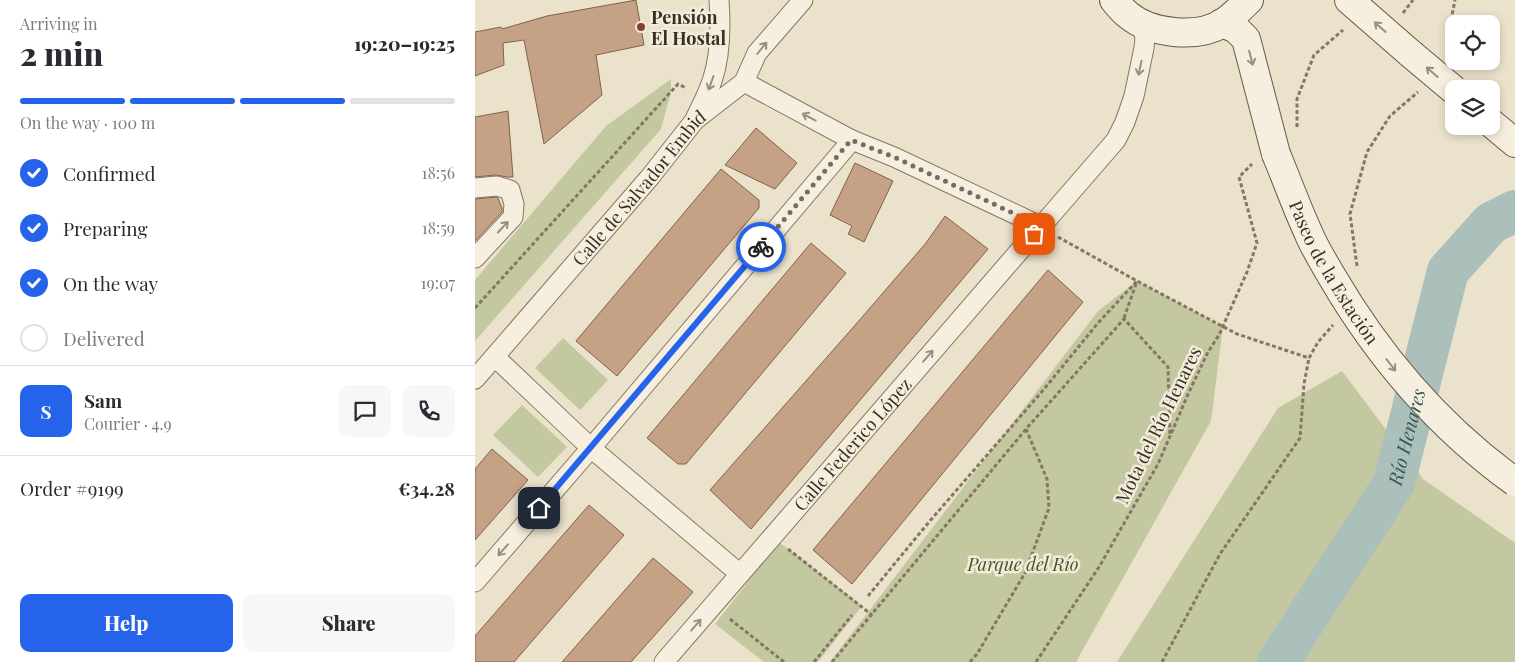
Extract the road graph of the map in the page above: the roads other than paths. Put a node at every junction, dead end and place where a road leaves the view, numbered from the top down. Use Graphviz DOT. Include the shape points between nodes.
graph roads {
  1 [pos="719,0"];
  2 [pos="803,0"];
  3 [pos="1114,0"];
  4 [pos="1249,0"];
  5 [pos="1349,0"];
  6 [pos="1138,21"];
  7 [pos="1222,23"];
  8 [pos="744,82"];
  9 [pos="1445,82"];
  10 [pos="695,120"];
  11 [pos="1500,130"];
  12 [pos="851,140"];
  13 [pos="1515,143"];
  14 [pos="475,188"];
  15 [pos="1038,225"];
  16 [pos="475,258"];
  17 [pos="495,357"];
  18 [pos="475,379"];
  19 [pos="591,448"];
  20 [pos="1515,482"];
  21 [pos="740,574"];
  22 [pos="475,582"];
  23 [pos="664,662"];
  1 -- 10 [label="street, one-way" via="719,52 713,81"];
  8 -- 2 [label="street, Calle de Salvador Embid, one-way" via="757,53"];
  3 -- 6 [label="main road"];
  4 -- 7 [label="main road"];
  9 -- 5 [label="main road, one-way, bridge"];
  6 -- 7 [label="main road" via="1154,29 1183,33 1211,29"];
  6 -- 15 [label="street, Calle Federico López, one-way" via="1143,30 1145,48 1125,122 1116,140 1045,222"];
  7 -- 20 [label="main road, Paseo de la Estación, one-way, bridge" via="1236,29 1246,39 1276,154 1308,233 1373,342 1441,419"];
  8 -- 10 [label="street, Calle de Salvador Embid"];
  12 -- 8 [label="street, one-way"];
  10 -- 17 [label="street, Calle de Salvador Embid"];
  11 -- 13 [label="main road"];
  12 -- 15 [label="street"];
  12 -- 19 [label="street"];
  16 -- 14 [label="street, one-way" via="513,217 515,204 510,190 497,186"];
  21 -- 15 [label="street, Calle Federico López, one-way" via="1034,234"];
  17 -- 18 [label="street, Calle de Salvador Embid"];
  17 -- 19 [label="street"];
  19 -- 21 [label="street"];
  19 -- 22 [label="street, one-way"];
  23 -- 21 [label="street, Calle Federico López, one-way"];
}
